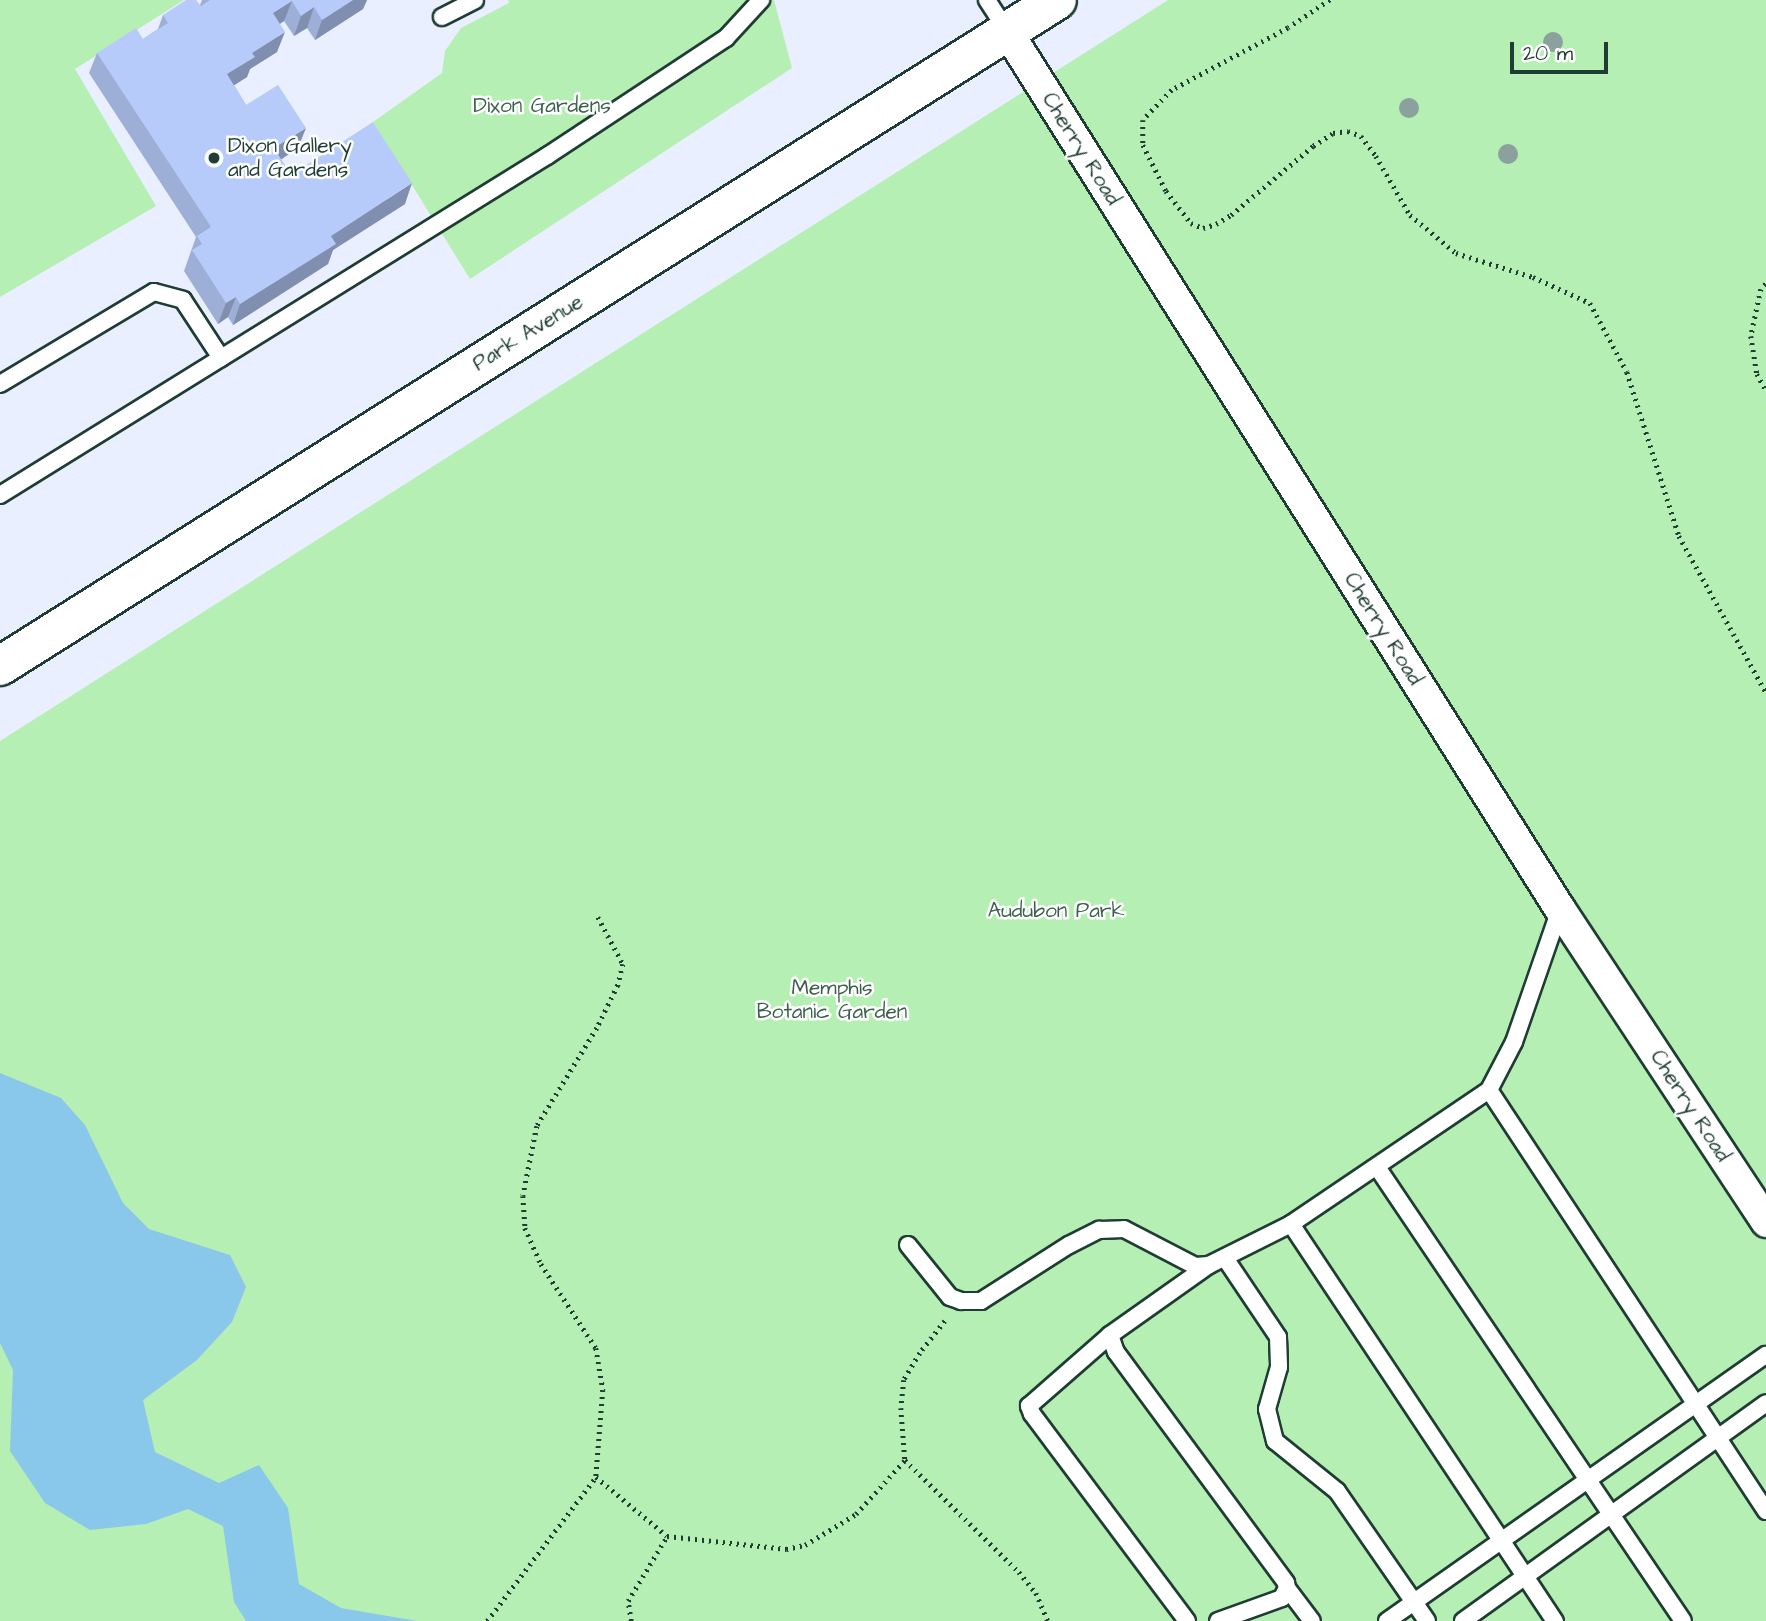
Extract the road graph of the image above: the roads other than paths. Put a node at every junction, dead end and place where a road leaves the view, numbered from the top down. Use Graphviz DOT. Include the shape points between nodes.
graph roads {
  1 [pos="475,0"];
  2 [pos="761,0"];
  3 [pos="1057,0"];
  4 [pos="997,16"];
  5 [pos="442,17"];
  6 [pos="221,358"];
  7 [pos="0,384"];
  8 [pos="0,495"];
  9 [pos="0,666"];
  10 [pos="1560,909"];
  11 [pos="1489,1090"];
  12 [pos="1377,1167"];
  13 [pos="1766,1222"];
  14 [pos="1291,1224"];
  15 [pos="908,1245"];
  16 [pos="1225,1258"];
  17 [pos="1209,1265"];
  18 [pos="1110,1335"];
  19 [pos="1766,1354"];
  20 [pos="1766,1403"];
  21 [pos="1696,1404"];
  22 [pos="1718,1437"];
  23 [pos="1587,1481"];
  24 [pos="1766,1511"];
  25 [pos="1611,1515"];
  26 [pos="1501,1543"];
  27 [pos="1524,1577"];
  28 [pos="1287,1588"];
  29 [pos="1414,1604"];
  30 [pos="1187,1621"];
  31 [pos="1218,1621"];
  32 [pos="1312,1621"];
  33 [pos="1387,1621"];
  34 [pos="1427,1621"];
  35 [pos="1463,1621"];
  36 [pos="1555,1621"];
  37 [pos="1683,1621"];
  1 -- 5 [label="lane"];
  2 -- 6 [label="lane" via="726,38 547,156"];
  3 -- 4 [label="main road, Park Avenue"];
  4 -- 9 [label="main road, Park Avenue"];
  4 -- 10 [label="street, Cherry Road"];
  6 -- 7 [label="lane" via="183,300 154,292"];
  6 -- 8 [label="lane"];
  10 -- 11 [label="lane" via="1514,1042"];
  10 -- 13 [label="street, Cherry Road"];
  11 -- 12 [label="lane"];
  11 -- 21 [label="lane"];
  12 -- 14 [label="lane"];
  12 -- 23 [label="lane"];
  14 -- 16 [label="lane"];
  14 -- 26 [label="lane"];
  15 -- 17 [label="lane" via="950,1297 961,1301 981,1301 1098,1230 1124,1229 1195,1266"];
  16 -- 17 [label="lane"];
  16 -- 29 [label="lane" via="1278,1337 1279,1367 1267,1409 1275,1441 1337,1491"];
  17 -- 18 [label="lane"];
  18 -- 28 [label="lane" via="1116,1352"];
  18 -- 30 [label="lane" via="1029,1406"];
  19 -- 21 [label="lane"];
  20 -- 22 [label="lane"];
  21 -- 22 [label="lane"];
  21 -- 23 [label="lane"];
  22 -- 24 [label="lane"];
  22 -- 25 [label="lane"];
  23 -- 25 [label="lane"];
  23 -- 26 [label="lane"];
  25 -- 27 [label="lane"];
  25 -- 37 [label="lane"];
  26 -- 27 [label="lane"];
  26 -- 29 [label="lane"];
  27 -- 35 [label="lane"];
  27 -- 36 [label="lane"];
  28 -- 31 [label="lane" via="1282,1598"];
  28 -- 32 [label="lane"];
  29 -- 33 [label="lane"];
  29 -- 34 [label="lane"];
}
